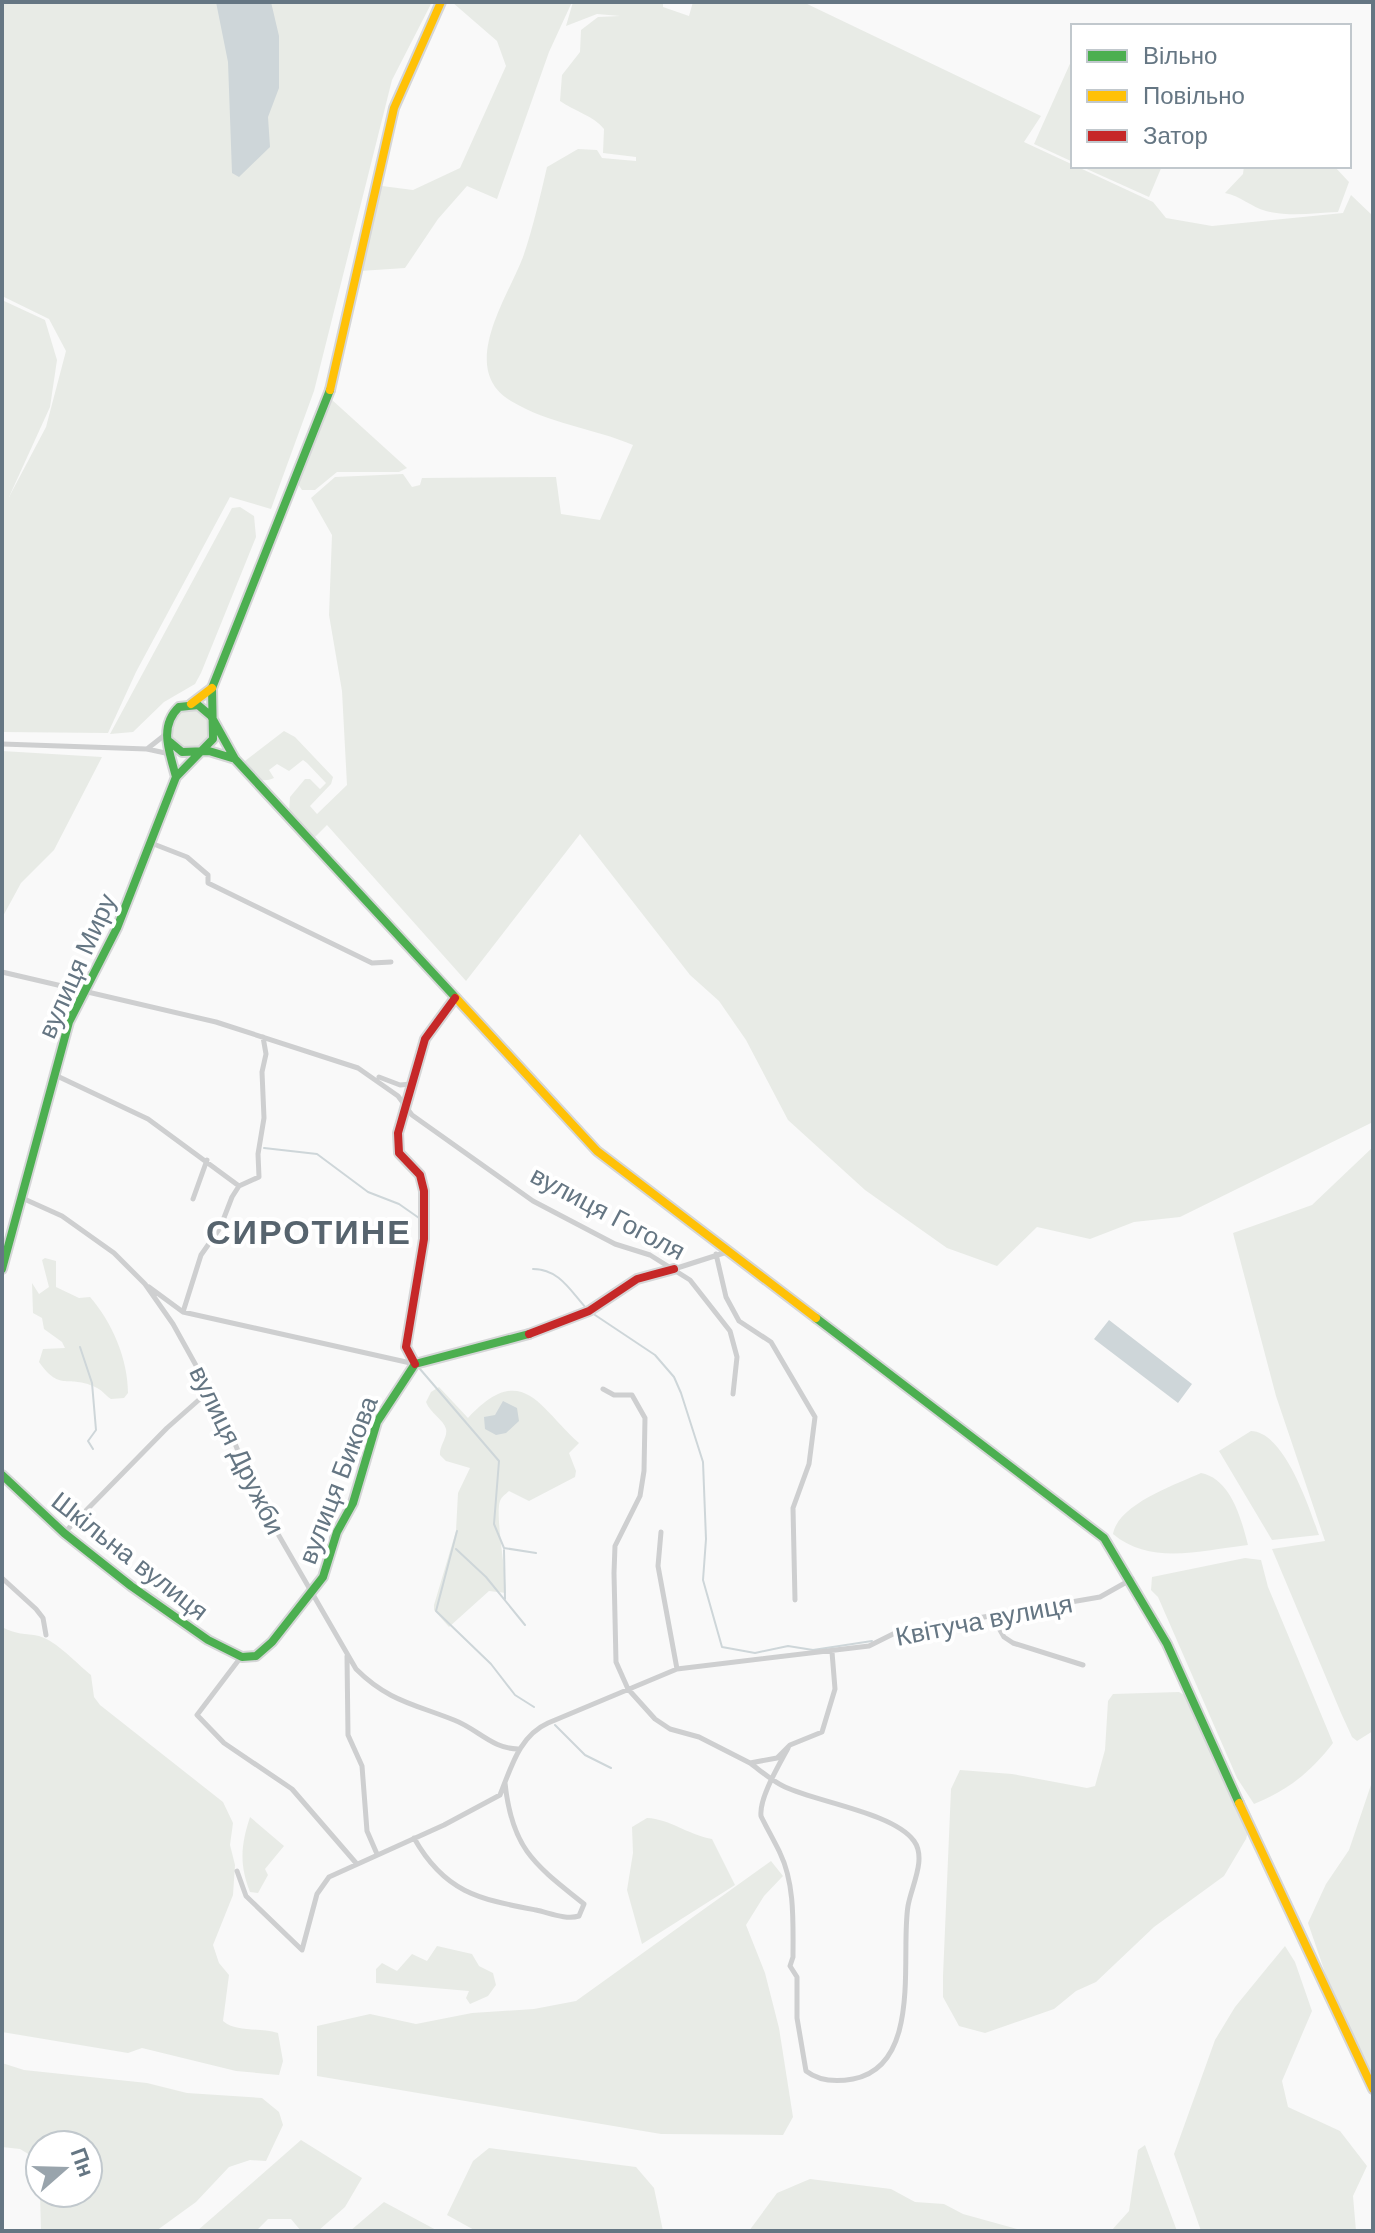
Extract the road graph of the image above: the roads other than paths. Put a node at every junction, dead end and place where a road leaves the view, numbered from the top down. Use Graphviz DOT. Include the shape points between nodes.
graph roads {
  1 [pos="441,2"];
  2 [pos="212,688"];
  3 [pos="191,704"];
  4 [pos="214,722"];
  5 [pos="167,737"];
  6 [pos="2,744"];
  7 [pos="147,749"];
  8 [pos="192,753"];
  9 [pos="171,755"];
  10 [pos="235,759"];
  11 [pos="176,777"];
  12 [pos="151,843"];
  13 [pos="391,962"];
  14 [pos="2,972"];
  15 [pos="84,993"];
  16 [pos="455,998"];
  17 [pos="263,1036"];
  18 [pos="280,1041"];
  19 [pos="266,1054"];
  20 [pos="371,1074"];
  21 [pos="55,1075"];
  22 [pos="412,1084"];
  23 [pos="406,1104"];
  24 [pos="207,1160"];
  25 [pos="239,1186"];
  26 [pos="22,1198"];
  27 [pos="193,1199"];
  28 [pos="5,1252"];
  29 [pos="727,1252"];
  30 [pos="716,1254"];
  31 [pos="2,1269"];
  32 [pos="674,1269"];
  33 [pos="145,1284"];
  34 [pos="183,1312"];
  35 [pos="415,1364"];
  36 [pos="603,1389"];
  37 [pos="210,1390"];
  38 [pos="733,1394"];
  39 [pos="2,1475"];
  40 [pos="661,1532"];
  41 [pos="64,1533"];
  42 [pos="2,1578"];
  43 [pos="1134,1579"];
  44 [pos="313,1592"];
  45 [pos="795,1600"];
  46 [pos="992,1616"];
  47 [pos="46,1635"];
  48 [pos="832,1652"];
  49 [pos="347,1656"];
  50 [pos="242,1657"];
  51 [pos="1083,1665"];
  52 [pos="677,1669"];
  53 [pos="628,1689"];
  54 [pos="788,1748"];
  55 [pos="520,1749"];
  56 [pos="750,1763"];
  57 [pos="774,1780"];
  58 [pos="505,1782"];
  59 [pos="414,1838"];
  60 [pos="377,1854"];
  61 [pos="356,1863"];
  62 [pos="237,1871"];
  63 [pos="1373,2089"];
  1 -- 2 [label="street" via="394,108 327,402"];
  2 -- 3 [label="street"];
  2 -- 4 [label="street"];
  3 -- 4 [label="street" via="204,709"];
  3 -- 5 [label="street" via="170,714"];
  4 -- 8 [label="street" via="213,739"];
  4 -- 10 [label="street"];
  5 -- 7 [label="street"];
  5 -- 8 [label="street" via="176,749"];
  5 -- 9 [label="street"];
  6 -- 7 [label="street"];
  7 -- 9 [label="street"];
  8 -- 9 [label="street"];
  8 -- 10 [label="street" via="220,752"];
  8 -- 11 [label="street"];
  9 -- 11 [label="street"];
  10 -- 16 [label="street"];
  11 -- 12 [label="street, вулиця Миру"];
  12 -- 13 [label="street" via="187,857 208,875 208,883 251,906 372,963"];
  12 -- 15 [label="street, вулиця Миру"];
  14 -- 15 [label="street, вулиця Гоголя"];
  15 -- 17 [label="street, вулиця Гоголя"];
  15 -- 21 [label="street, вулиця Миру" via="69,1022"];
  16 -- 22 [label="street" via="425,1039"];
  16 -- 29 [label="street" via="597,1151"];
  17 -- 18 [label="street, вулиця Гоголя"];
  17 -- 19 [label="street"];
  18 -- 19 [label="street"];
  18 -- 20 [label="street, вулиця Гоголя"];
  19 -- 25 [label="street" via="259,1177"];
  20 -- 22 [label="street"];
  20 -- 23 [label="street, вулиця Гоголя"];
  21 -- 24 [label="street" via="148,1119"];
  21 -- 26 [label="street, вулиця Миру"];
  22 -- 23 [label="street"];
  23 -- 32 [label="street, вулиця Гоголя" via="412,1115 533,1201"];
  23 -- 35 [label="street" via="399,1153 420,1175 424,1191 406,1347"];
  24 -- 25 [label="street"];
  24 -- 27 [label="street"];
  25 -- 34 [label="street" via="201,1255"];
  26 -- 28 [label="street, вулиця Миру"];
  26 -- 33 [label="street, вулиця Дружби" via="62,1216 114,1253"];
  28 -- 31 [label="street, вулиця Миру"];
  29 -- 30 [label="street"];
  29 -- 43 [label="street" via="1068,1508 1104,1538"];
  30 -- 32 [label="street"];
  30 -- 45 [label="street" via="726,1297 738,1320 771,1342 817,1426 793,1508"];
  32 -- 35 [label="street" via="637,1279 589,1311 527,1335"];
  32 -- 38 [label="street, вулиця Гоголя" via="690,1280 730,1331 737,1357"];
  33 -- 34 [label="street"];
  33 -- 37 [label="street, вулиця Дружби"];
  34 -- 35 [label="street"];
  35 -- 44 [label="street, вулиця Бикова" via="377,1422 352,1506"];
  36 -- 53 [label="street" via="632,1395 645,1418 640,1496 615,1546 616,1662"];
  37 -- 41 [label="street"];
  37 -- 44 [label="street, вулиця Дружби" via="256,1496"];
  39 -- 41 [label="street, Шкільна вулиця"];
  40 -- 52 [label="street" via="658,1566"];
  41 -- 50 [label="street, Шкільна вулиця" via="208,1640"];
  42 -- 47 [label="street" via="43,1618"];
  43 -- 46 [label="street, Квітуча вулиця" via="1100,1597"];
  43 -- 63 [label="street"];
  44 -- 49 [label="street, вулиця Дружби"];
  44 -- 50 [label="street, вулиця Бикова" via="272,1642 256,1656"];
  46 -- 48 [label="street, Квітуча вулиця" via="897,1632 869,1646"];
  46 -- 51 [label="street" via="1013,1643"];
  48 -- 52 [label="street, Квітуча вулиця"];
  48 -- 54 [label="street" via="835,1689 822,1732"];
  49 -- 55 [label="street, вулиця Дружби" via="394,1699 457,1720 503,1749"];
  49 -- 60 [label="street" via="346,1720 362,1766 367,1831"];
  50 -- 61 [label="street, вулиця Бикова" via="197,1715 211,1733 292,1789"];
  52 -- 53 [label="street, Квітуча вулиця"];
  53 -- 55 [label="street, Квітуча вулиця" via="536,1729"];
  53 -- 56 [label="street" via="670,1729"];
  54 -- 56 [label="street" via="777,1758"];
  54 -- 57 [label="street"];
  55 -- 58 [label="street, Квітуча вулиця"];
  56 -- 57 [label="street"];
  57 -- 57 [label="street" via="763,1798 761,1818 782,1855 793,1908 790,1966 797,1977 806,2071 825,2080 851,2079 874,2069 890,2053 908,1986 908,1905 918,1849 905,1833"];
  58 -- 59 [label="street, Квітуча вулиця" via="490,1802"];
  58 -- 59 [label="street" via="516,1837 584,1904 579,1916 465,1892 441,1877"];
  59 -- 60 [label="street, Квітуча вулиця"];
  60 -- 61 [label="street, Квітуча вулиця"];
  61 -- 62 [label="street, Квітуча вулиця" via="329,1877 319,1889 302,1950 246,1896"];
}
